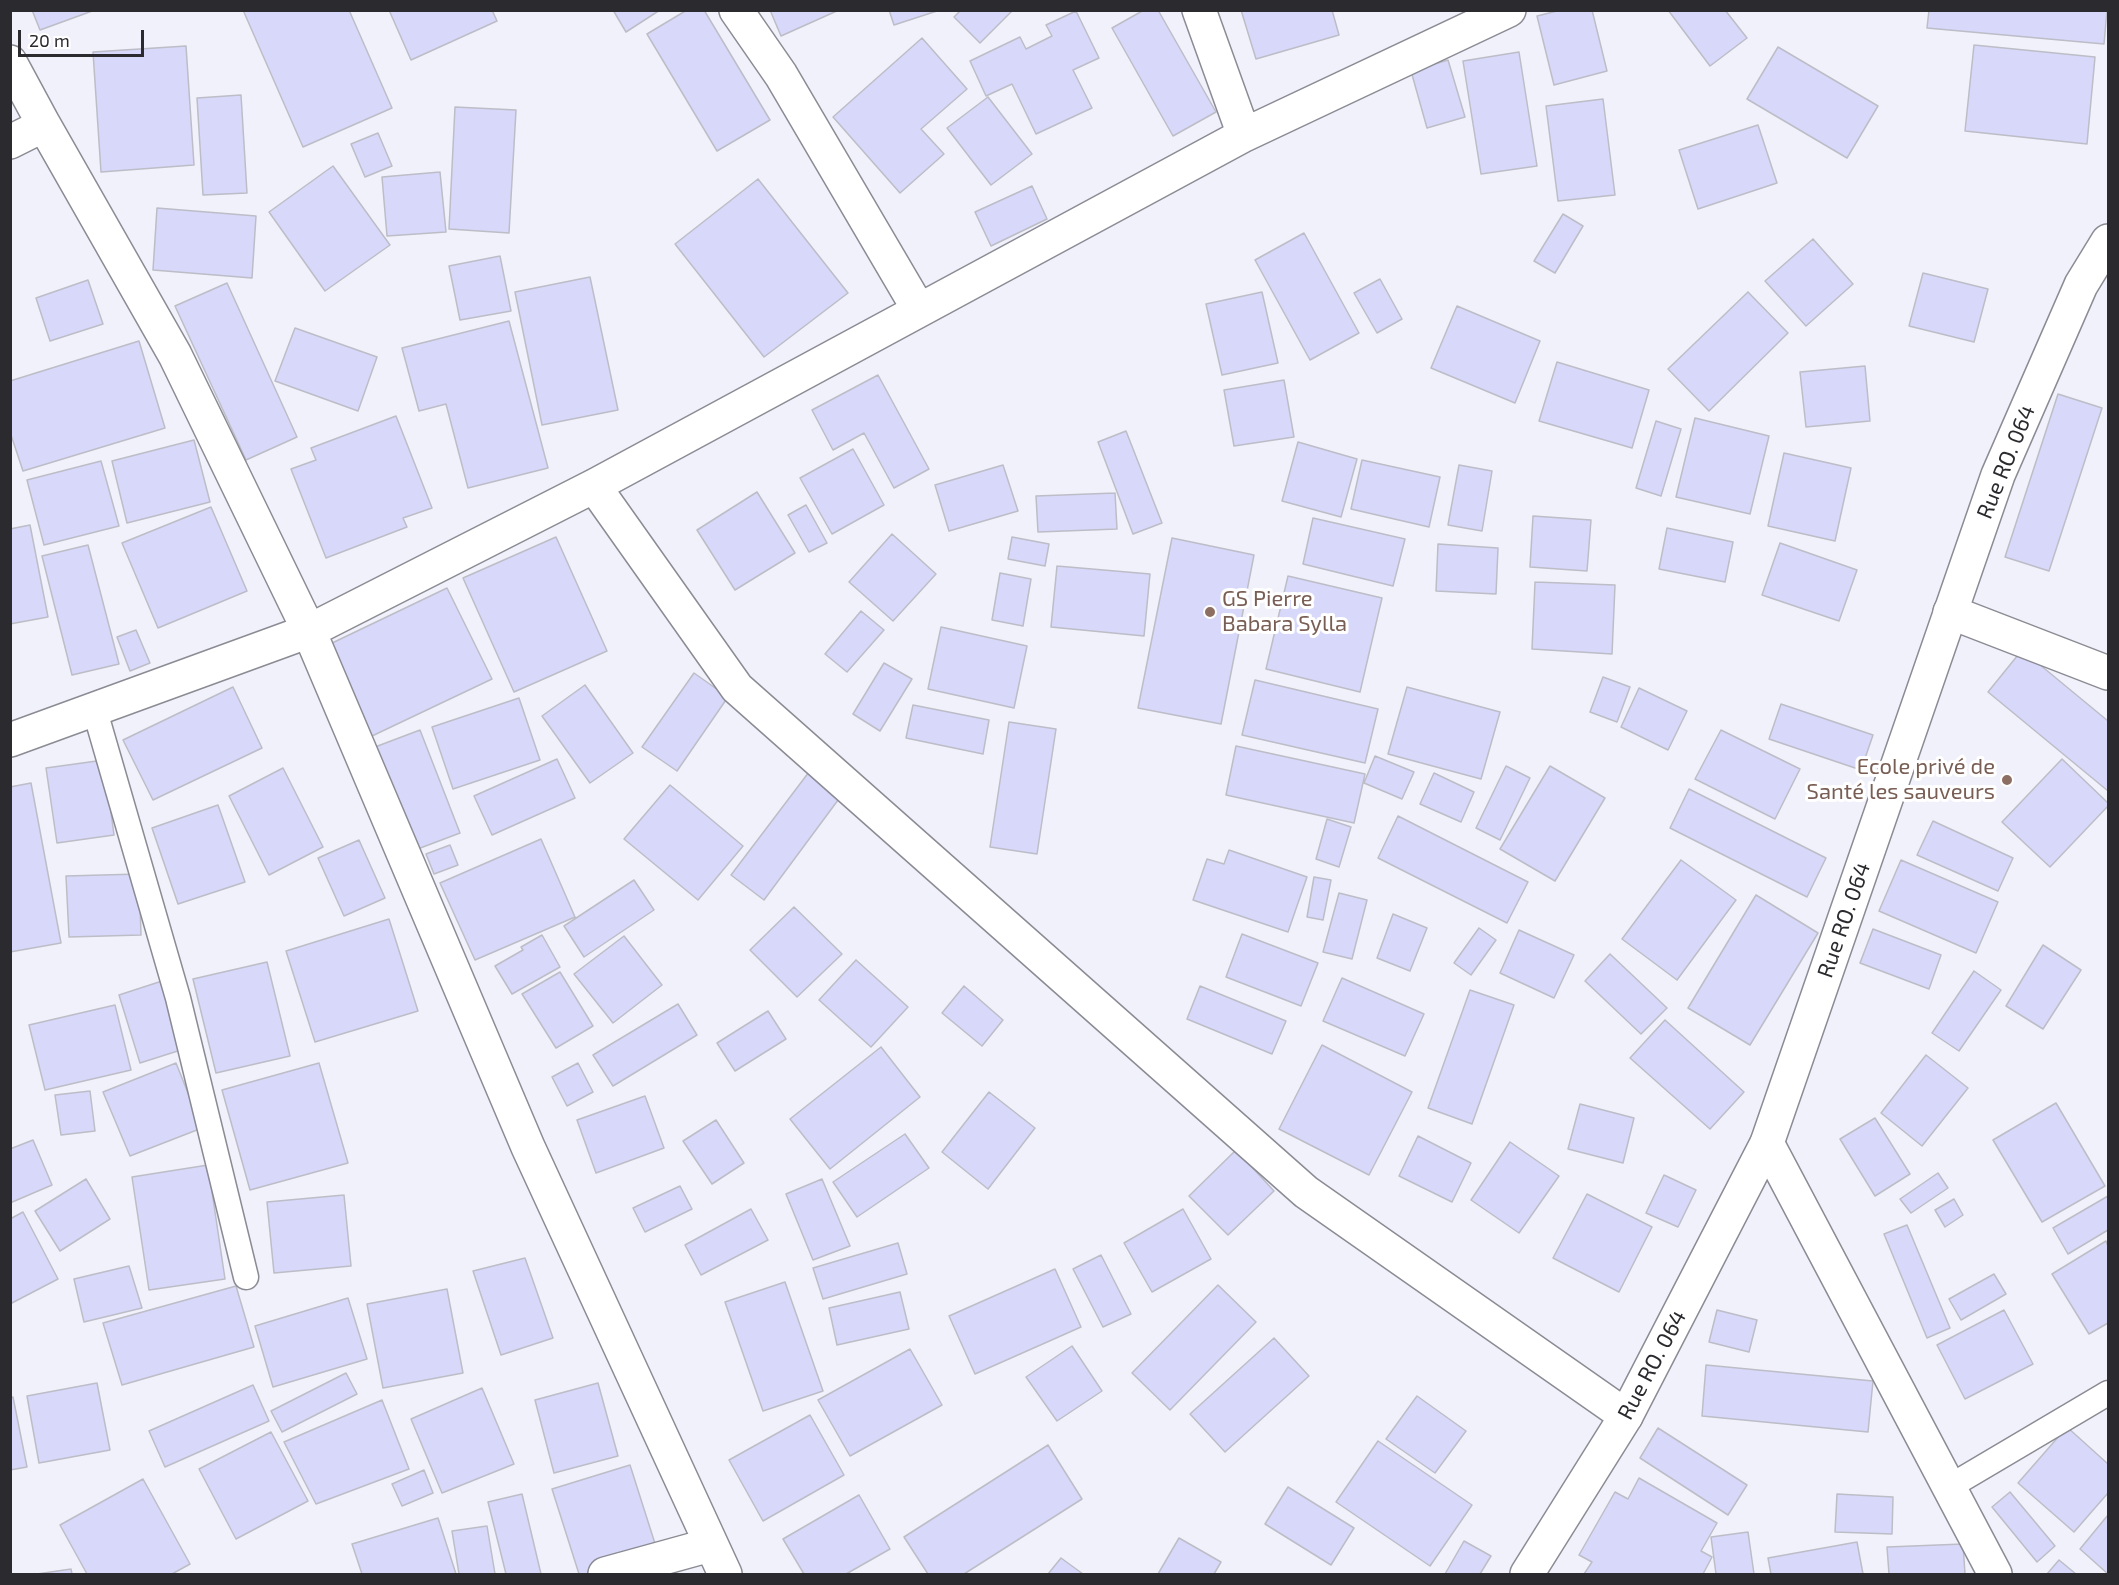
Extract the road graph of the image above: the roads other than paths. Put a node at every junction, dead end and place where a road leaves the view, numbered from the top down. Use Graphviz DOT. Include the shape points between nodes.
graph roads {
  1 [pos="736,10"];
  2 [pos="1199,10"];
  3 [pos="1509,10"];
  4 [pos="10,62"];
  5 [pos="44,125"];
  6 [pos="1244,135"];
  7 [pos="10,142"];
  8 [pos="2109,241"];
  9 [pos="919,310"];
  10 [pos="594,486"];
  11 [pos="1950,612"];
  12 [pos="309,631"];
  13 [pos="2109,673"];
  14 [pos="95,711"];
  15 [pos="10,741"];
  16 [pos="1767,1143"];
  17 [pos="246,1276"];
  18 [pos="2109,1393"];
  19 [pos="1626,1416"];
  20 [pos="1949,1487"];
  21 [pos="710,1545"];
  22 [pos="605,1575"];
  23 [pos="724,1575"];
  24 [pos="1527,1575"];
  25 [pos="1995,1575"];
  1 -- 9 [label="street" via="782,75"];
  2 -- 6 [label="street"];
  3 -- 6 [label="street"];
  4 -- 5 [label="street"];
  5 -- 7 [label="street"];
  5 -- 12 [label="street" via="175,355"];
  6 -- 9 [label="street"];
  8 -- 11 [label="street, Rue RO. 064" via="2081,285 1998,475"];
  9 -- 10 [label="street"];
  10 -- 12 [label="street"];
  10 -- 19 [label="street" via="737,688 1306,1192"];
  11 -- 13 [label="street"];
  11 -- 16 [label="street, Rue RO. 064"];
  12 -- 14 [label="street"];
  12 -- 21 [label="street" via="528,1146"];
  14 -- 15 [label="street"];
  14 -- 17 [label="lane" via="178,998"];
  16 -- 19 [label="street, Rue RO. 064"];
  16 -- 20 [label="street"];
  18 -- 20 [label="lane"];
  19 -- 24 [label="street, Rue RO. 064"];
  20 -- 25 [label="street"];
  21 -- 22 [label="street"];
  21 -- 23 [label="street"];
}
